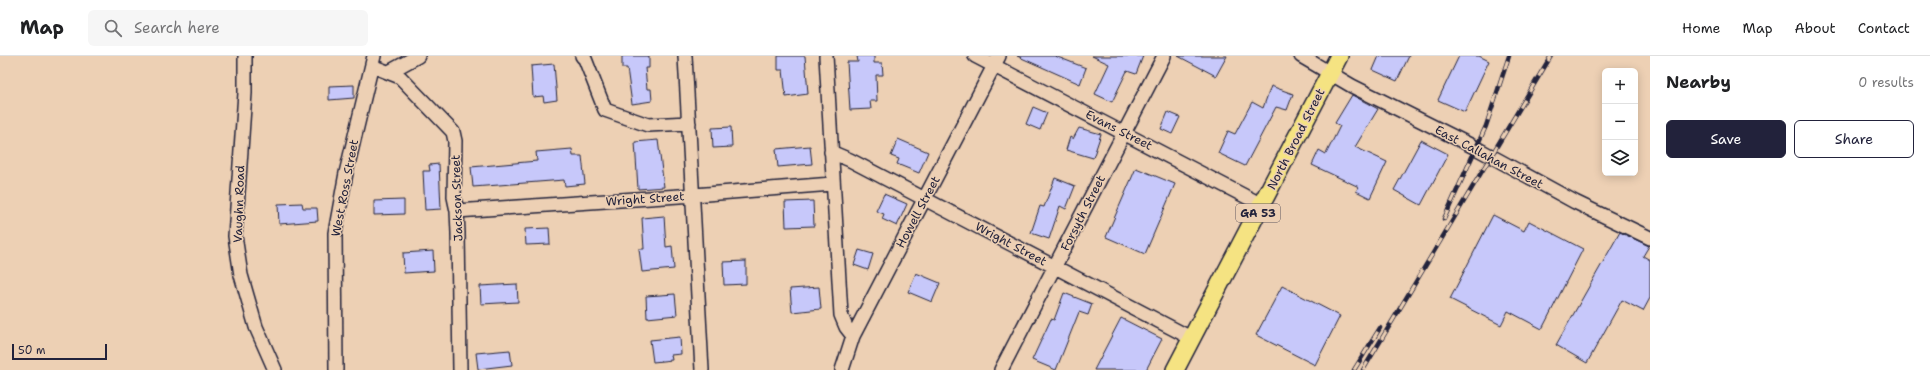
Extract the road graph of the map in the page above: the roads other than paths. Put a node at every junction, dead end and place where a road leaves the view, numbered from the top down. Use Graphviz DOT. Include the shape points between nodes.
graph roads {
  1 [pos="245,56"];
  2 [pos="418,56"];
  3 [pos="582,56"];
  4 [pos="685,56"];
  5 [pos="826,56"];
  6 [pos="975,56"];
  7 [pos="1164,56"];
  8 [pos="1301,56"];
  9 [pos="1339,56"];
  10 [pos="373,61"];
  11 [pos="996,61"];
  12 [pos="389,72"];
  13 [pos="1330,73"];
  14 [pos="689,123"];
  15 [pos="1124,132"];
  16 [pos="831,152"];
  17 [pos="832,184"];
  18 [pos="694,195"];
  19 [pos="925,200"];
  20 [pos="1262,205"];
  21 [pos="457,212"];
  22 [pos="1650,238"];
  23 [pos="1055,267"];
  24 [pos="853,336"];
  25 [pos="1191,338"];
  26 [pos="275,370"];
  27 [pos="336,370"];
  28 [pos="460,370"];
  29 [pos="702,370"];
  30 [pos="842,370"];
  31 [pos="1001,370"];
  32 [pos="1175,370"];
  1 -- 26 [label="street, Vaughn Road" via="245,93 235,236 241,275 256,327"];
  2 -- 12 [label="street"];
  3 -- 14 [label="street" via="605,110 648,125"];
  4 -- 14 [label="street"];
  5 -- 16 [label="street"];
  6 -- 11 [label="street, Evans Street"];
  7 -- 15 [label="street, Forsyth Street"];
  8 -- 13 [label="street, East Callahan Street"];
  9 -- 13 [label="main road, North Broad Street / GA 53"];
  10 -- 12 [label="street, Jackson Street"];
  10 -- 27 [label="street, West Ross Street" via="346,173 335,233"];
  11 -- 15 [label="street, Evans Street"];
  11 -- 19 [label="street, Howell Street"];
  12 -- 21 [label="street, Jackson Street" via="400,78 452,132 455,141 454,197"];
  13 -- 20 [label="main road, North Broad Street / GA 53"];
  13 -- 22 [label="street, East Callahan Street" via="1575,202"];
  14 -- 18 [label="street"];
  15 -- 20 [label="street, Evans Street"];
  15 -- 23 [label="street, Forsyth Street"];
  16 -- 17 [label="street"];
  16 -- 19 [label="street, Wright Street"];
  17 -- 18 [label="street, Wright Street"];
  17 -- 24 [label="street" via="841,315"];
  18 -- 21 [label="street, Wright Street"];
  18 -- 29 [label="street"];
  19 -- 23 [label="street, Wright Street"];
  19 -- 24 [label="street, Howell Street"];
  20 -- 25 [label="main road, North Broad Street / GA 53"];
  21 -- 28 [label="street, Jackson Street"];
  23 -- 25 [label="street, Wright Street"];
  23 -- 31 [label="street, Forsyth Street"];
  24 -- 30 [label="street, Howell Street"];
  25 -- 32 [label="main road, North Broad Street / GA 53"];
}
